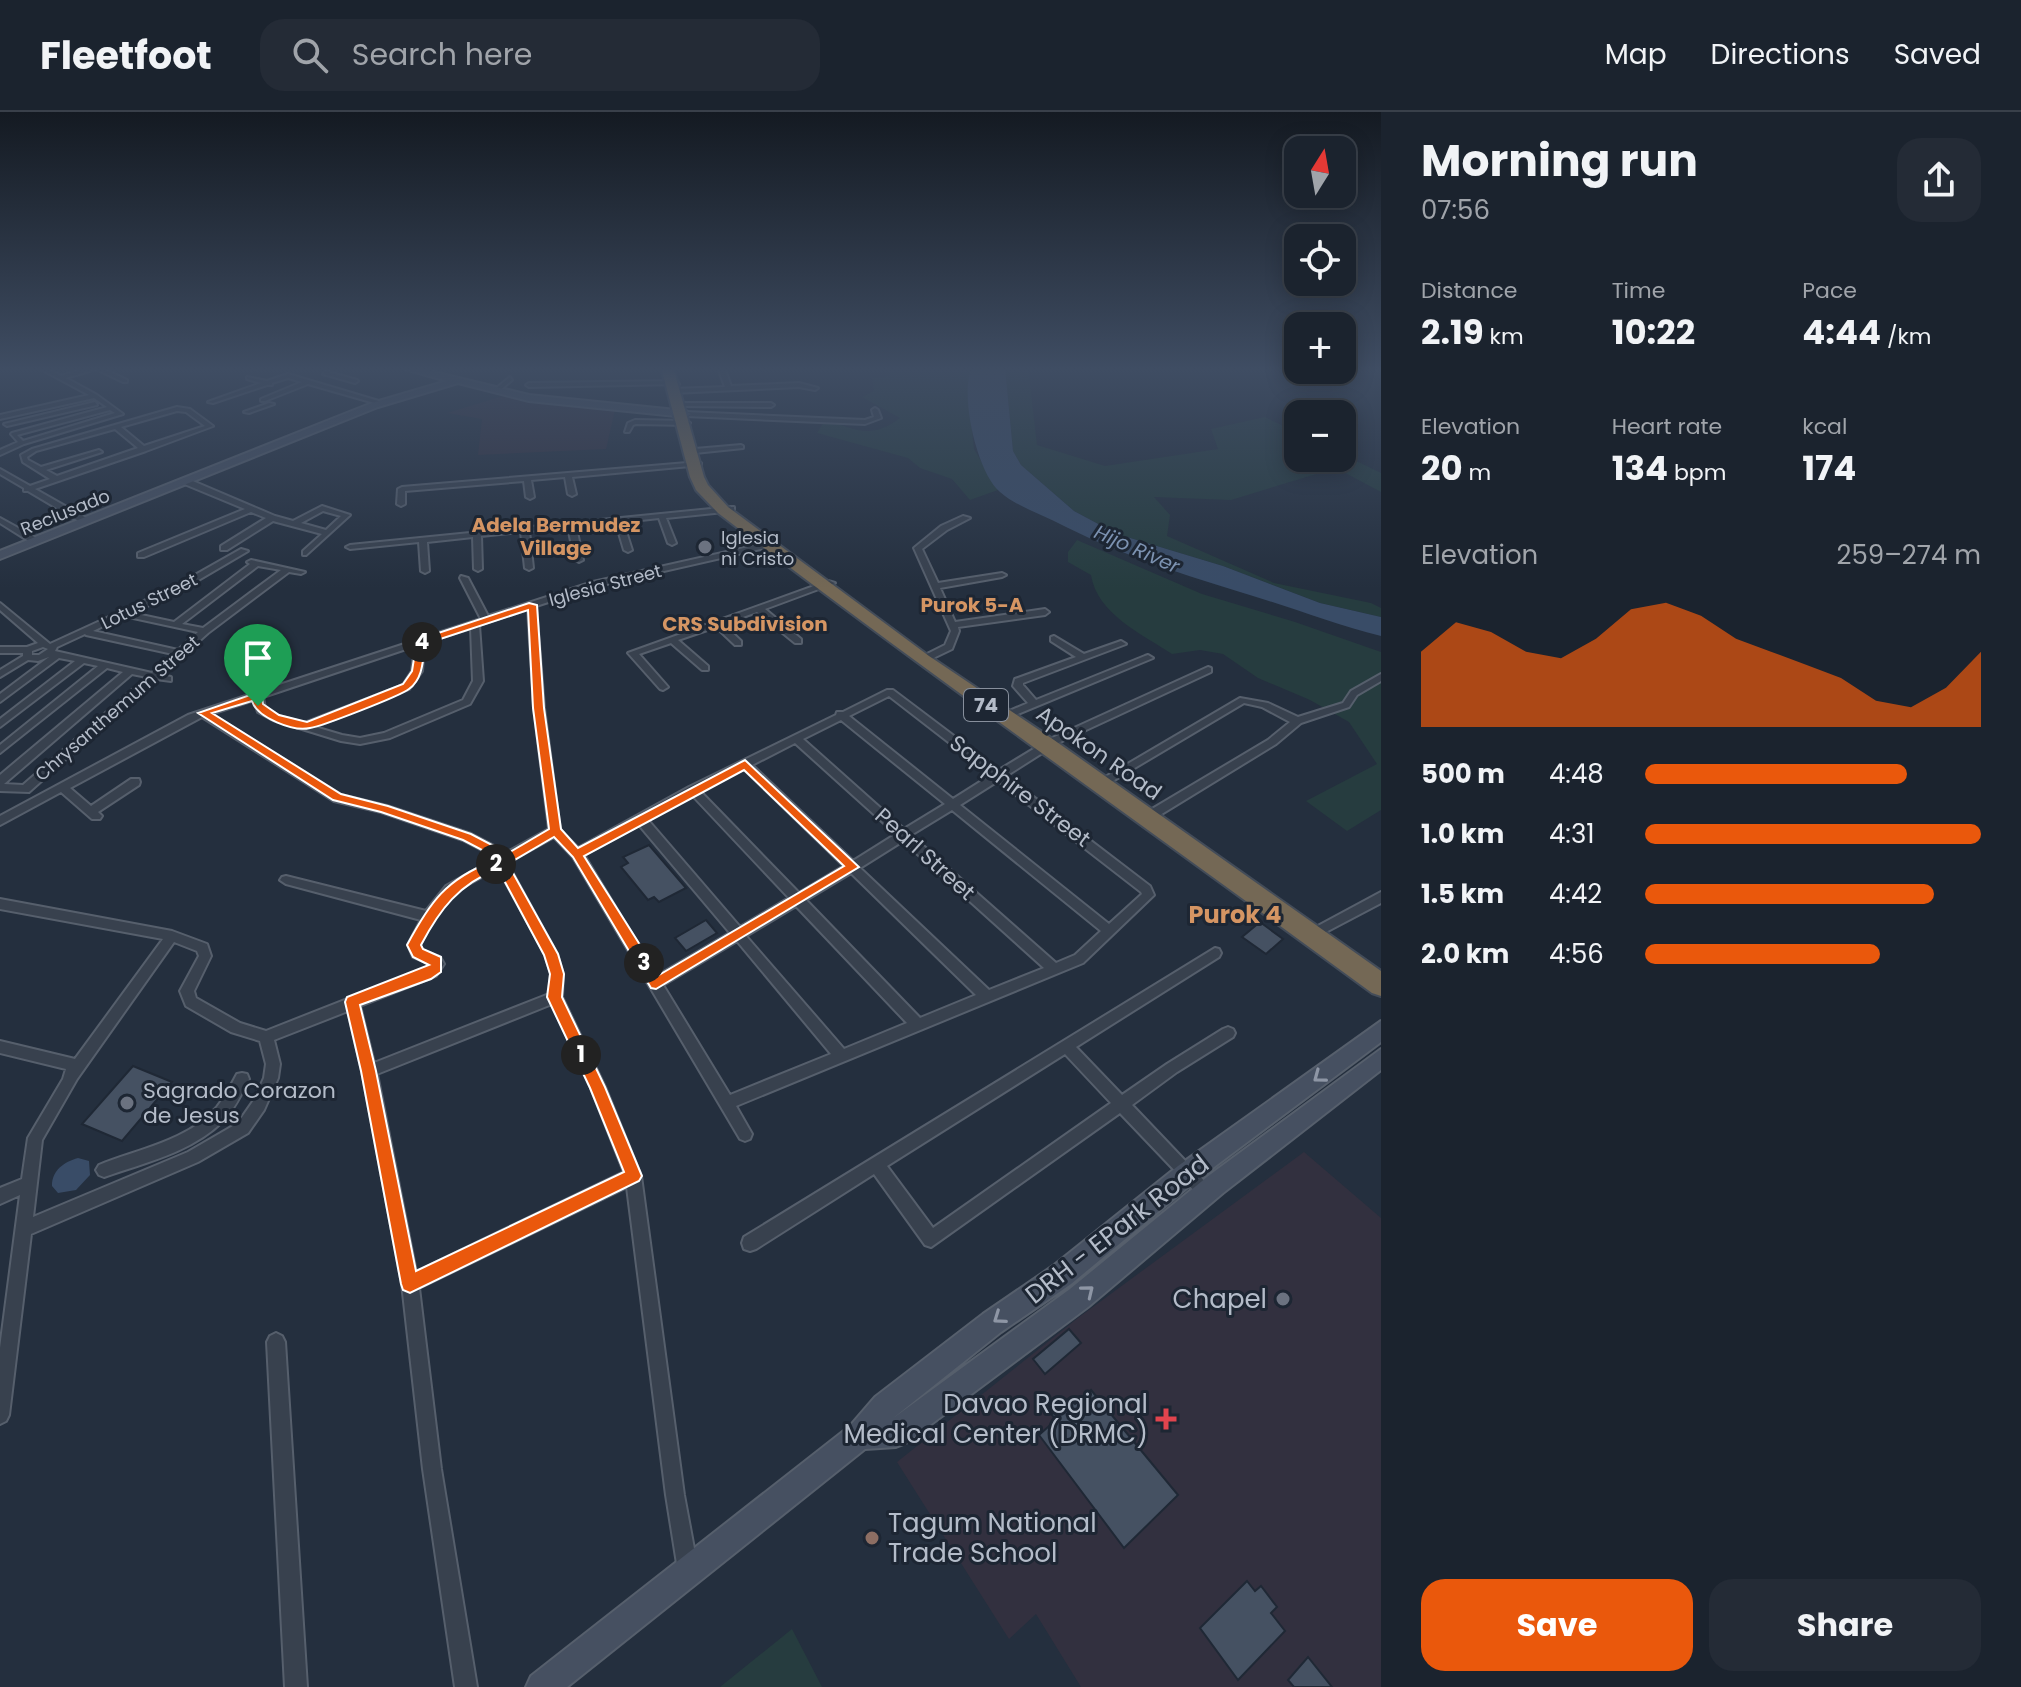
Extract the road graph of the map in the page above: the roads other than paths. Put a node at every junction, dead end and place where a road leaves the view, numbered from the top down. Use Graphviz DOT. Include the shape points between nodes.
graph roads {
  1 [pos="20,440"];
  2 [pos="31,440"];
  3 [pos="68,440"];
  4 [pos="133,440"];
  5 [pos="169,440"];
  6 [pos="286,440"];
  7 [pos="691,440"];
  8 [pos="22,443"];
  9 [pos="91,446"];
  10 [pos="741,447"];
  11 [pos="144,450"];
  12 [pos="99,452"];
  13 [pos="0,453"];
  14 [pos="73,459"];
  15 [pos="108,460"];
  16 [pos="696,460"];
  17 [pos="42,469"];
  18 [pos="85,469"];
  19 [pos="0,471"];
  20 [pos="568,475"];
  21 [pos="56,479"];
  22 [pos="527,479"];
  23 [pos="185,481"];
  24 [pos="496,481"];
  25 [pos="27,489"];
  26 [pos="572,494"];
  27 [pos="497,496"];
  28 [pos="530,497"];
  29 [pos="401,504"];
  30 [pos="251,509"];
  31 [pos="727,510"];
  32 [pos="662,517"];
  33 [pos="272,518"];
  34 [pos="966,518"];
  35 [pos="0,520"];
  36 [pos="85,521"];
  37 [pos="619,521"];
  38 [pos="294,524"];
  39 [pos="572,526"];
  40 [pos="525,530"];
  41 [pos="327,533"];
  42 [pos="477,535"];
  43 [pos="423,540"];
  44 [pos="35,541"];
  45 [pos="672,543"];
  46 [pos="771,544"];
  47 [pos="350,547"];
  48 [pos="224,548"];
  49 [pos="628,550"];
  50 [pos="244,551"];
  51 [pos="306,553"];
  52 [pos="0,555"];
  53 [pos="141,555"];
  54 [pos="232,558"];
  55 [pos="579,560"];
  56 [pos="257,563"];
  57 [pos="529,568"];
  58 [pos="478,569"];
  59 [pos="287,570"];
  60 [pos="425,571"];
  61 [pos="301,572"];
  62 [pos="1002,575"];
  63 [pos="464,578"];
  64 [pos="827,584"];
  65 [pos="936,586"];
  66 [pos="532,605"];
  67 [pos="0,606"];
  68 [pos="758,608"];
  69 [pos="1045,612"];
  70 [pos="125,614"];
  71 [pos="486,620"];
  72 [pos="717,623"];
  73 [pos="475,624"];
  74 [pos="175,625"];
  75 [pos="953,625"];
  76 [pos="205,631"];
  77 [pos="86,632"];
  78 [pos="672,639"];
  79 [pos="1054,639"];
  80 [pos="798,641"];
  81 [pos="244,642"];
  82 [pos="420,642"];
  83 [pos="738,643"];
  84 [pos="1121,644"];
  85 [pos="51,649"];
  86 [pos="0,650"];
  87 [pos="28,653"];
  88 [pos="180,653"];
  89 [pos="1082,657"];
  90 [pos="927,658"];
  91 [pos="1148,658"];
  92 [pos="82,660"];
  93 [pos="106,665"];
  94 [pos="705,668"];
  95 [pos="1208,670"];
  96 [pos="130,671"];
  97 [pos="1,672"];
  98 [pos="154,676"];
  99 [pos="1381,677"];
  100 [pos="168,679"];
  101 [pos="663,687"];
  102 [pos="256,696"];
  103 [pos="0,699"];
  104 [pos="1033,703"];
  105 [pos="203,713"];
  106 [pos="840,714"];
  107 [pos="1008,715"];
  108 [pos="1297,721"];
  109 [pos="0,724"];
  110 [pos="307,726"];
  111 [pos="795,738"];
  112 [pos="1051,743"];
  113 [pos="0,750"];
  114 [pos="745,764"];
  115 [pos="999,776"];
  116 [pos="1107,779"];
  117 [pos="135,782"];
  118 [pos="0,784"];
  119 [pos="62,787"];
  120 [pos="693,790"];
  121 [pos="952,805"];
  122 [pos="1156,812"];
  123 [pos="0,821"];
  124 [pos="642,821"];
  125 [pos="555,831"];
  126 [pos="904,835"];
  127 [pos="577,854"];
  128 [pos="501,862"];
  129 [pos="852,867"];
  130 [pos="286,880"];
  131 [pos="1381,897"];
  132 [pos="796,900"];
  133 [pos="0,904"];
  134 [pos="429,917"];
  135 [pos="1108,930"];
  136 [pos="1320,930"];
  137 [pos="738,934"];
  138 [pos="172,936"];
  139 [pos="1215,953"];
  140 [pos="1055,970"];
  141 [pos="1381,972"];
  142 [pos="656,983"];
  143 [pos="1381,985"];
  144 [pos="986,996"];
  145 [pos="555,997"];
  146 [pos="352,1002"];
  147 [pos="917,1024"];
  148 [pos="1381,1030"];
  149 [pos="1228,1033"];
  150 [pos="266,1037"];
  151 [pos="1066,1046"];
  152 [pos="0,1047"];
  153 [pos="841,1056"];
  154 [pos="1381,1058"];
  155 [pos="369,1071"];
  156 [pos="72,1074"];
  157 [pos="242,1079"];
  158 [pos="727,1103"];
  159 [pos="1123,1105"];
  160 [pos="745,1134"];
  161 [pos="876,1164"];
  162 [pos="104,1170"];
  163 [pos="1186,1174"];
  164 [pos="633,1176"];
  165 [pos="29,1184"];
  166 [pos="1206,1193"];
  167 [pos="0,1196"];
  168 [pos="24,1229"];
  169 [pos="750,1243"];
  170 [pos="410,1284"];
  171 [pos="276,1342"];
  172 [pos="0,1415"];
  173 [pos="860,1436"];
  174 [pos="688,1570"];
  175 [pos="296,1687"];
  176 [pos="466,1687"];
  177 [pos="542,1687"];
  1 -- 8 [label="street"];
  2 -- 8 [label="street"];
  3 -- 17 [label="street" via="23,456"];
  4 -- 11 [label="street"];
  5 -- 11 [label="street"];
  6 -- 23 [label="street, Reclusado"];
  7 -- 16 [label="highway, Apokon Road / 74"];
  8 -- 13 [label="street"];
  9 -- 12 [label="street"];
  10 -- 16 [label="street"];
  11 -- 15 [label="street"];
  12 -- 14 [label="street"];
  12 -- 15 [label="street"];
  14 -- 17 [label="street"];
  14 -- 18 [label="street"];
  15 -- 18 [label="street"];
  16 -- 20 [label="street"];
  16 -- 31 [label="highway, Apokon Road / 74" via="701,487"];
  17 -- 21 [label="street"];
  18 -- 21 [label="street"];
  19 -- 25 [label="street"];
  20 -- 22 [label="street"];
  20 -- 26 [label="street"];
  21 -- 25 [label="street"];
  22 -- 24 [label="street"];
  22 -- 28 [label="street"];
  23 -- 30 [label="street"];
  23 -- 36 [label="street, Reclusado"];
  24 -- 27 [label="street"];
  24 -- 29 [label="street" via="402,489"];
  25 -- 36 [label="street"];
  30 -- 33 [label="street"];
  30 -- 53 [label="street"];
  31 -- 32 [label="street"];
  31 -- 46 [label="highway, Apokon Road / 74"];
  32 -- 37 [label="street"];
  32 -- 45 [label="street"];
  33 -- 38 [label="street"];
  33 -- 48 [label="street"];
  34 -- 65 [label="street" via="918,548"];
  35 -- 44 [label="street"];
  36 -- 44 [label="street, Reclusado"];
  37 -- 39 [label="street"];
  37 -- 49 [label="street"];
  38 -- 41 [label="street"];
  38 -- 41 [label="street" via="319,509 344,513"];
  39 -- 40 [label="street"];
  39 -- 55 [label="street"];
  40 -- 42 [label="street"];
  40 -- 57 [label="street"];
  41 -- 51 [label="street"];
  42 -- 43 [label="street"];
  42 -- 58 [label="street"];
  43 -- 47 [label="street"];
  43 -- 60 [label="street"];
  44 -- 52 [label="street, Reclusado"];
  46 -- 64 [label="highway, Apokon Road / 74"];
  46 -- 66 [label="street, Iglesia Street"];
  50 -- 54 [label="street, Lotus Street"];
  54 -- 56 [label="street"];
  54 -- 70 [label="street, Lotus Street"];
  56 -- 59 [label="street"];
  56 -- 74 [label="street"];
  59 -- 61 [label="street"];
  59 -- 76 [label="street, Chrysanthemum Street"];
  62 -- 65 [label="street"];
  63 -- 71 [label="street"];
  64 -- 68 [label="street"];
  64 -- 90 [label="highway, Apokon Road / 74"];
  65 -- 75 [label="street"];
  66 -- 71 [label="street, Iglesia Street"];
  66 -- 125 [label="street"];
  67 -- 85 [label="street"];
  68 -- 72 [label="street"];
  68 -- 80 [label="street"];
  69 -- 75 [label="street"];
  70 -- 74 [label="street"];
  70 -- 77 [label="street, Lotus Street"];
  71 -- 73 [label="street, Iglesia Street"];
  72 -- 78 [label="street"];
  72 -- 83 [label="street"];
  73 -- 82 [label="street, Iglesia Street"];
  73 -- 110 [label="street" via="478,681 467,702 374,739 350,740"];
  74 -- 76 [label="street"];
  75 -- 90 [label="street" via="953,642"];
  76 -- 88 [label="street, Chrysanthemum Street"];
  77 -- 85 [label="street, Lotus Street"];
  77 -- 88 [label="street"];
  78 -- 94 [label="street"];
  78 -- 101 [label="street" via="633,653"];
  79 -- 89 [label="street"];
  81 -- 102 [label="street"];
  82 -- 102 [label="street, Iglesia Street"];
  82 -- 110 [label="street" via="417,671 406,687"];
  84 -- 89 [label="street"];
  85 -- 87 [label="street"];
  85 -- 92 [label="street"];
  85 -- 103 [label="street"];
  86 -- 87 [label="street"];
  87 -- 97 [label="street"];
  88 -- 98 [label="street, Chrysanthemum Street"];
  89 -- 104 [label="street" via="1018,681"];
  90 -- 107 [label="highway, Apokon Road / 74"];
  91 -- 104 [label="street"];
  92 -- 93 [label="street"];
  92 -- 109 [label="street"];
  93 -- 96 [label="street"];
  93 -- 113 [label="street"];
  95 -- 112 [label="street"];
  96 -- 98 [label="street"];
  96 -- 118 [label="street"];
  98 -- 100 [label="street"];
  98 -- 118 [label="street, Chrysanthemum Street" via="25,789"];
  99 -- 108 [label="street" via="1354,693 1346,705"];
  102 -- 105 [label="street, Iglesia Street"];
  102 -- 110 [label="street" via="266,714"];
  104 -- 107 [label="street"];
  105 -- 119 [label="street, Iglesia Street"];
  105 -- 128 [label="street" via="338,798 467,837"];
  106 -- 111 [label="street"];
  106 -- 115 [label="street, Sapphire Street" via="890,692"];
  106 -- 121 [label="street"];
  107 -- 112 [label="highway, Apokon Road / 74"];
  108 -- 116 [label="street" via="1243,700"];
  108 -- 122 [label="street"];
  111 -- 114 [label="street"];
  111 -- 126 [label="street, Pearl Street"];
  112 -- 115 [label="street"];
  112 -- 116 [label="highway, Apokon Road / 74"];
  112 -- 143 [label="highway, Apokon Road / 74"];
  114 -- 120 [label="street"];
  114 -- 129 [label="street"];
  115 -- 121 [label="street"];
  115 -- 135 [label="street, Sapphire Street" via="1144,886 1148,892 1143,900"];
  116 -- 122 [label="highway, Apokon Road / 74"];
  117 -- 119 [label="street" via="93,813"];
  119 -- 123 [label="street, Iglesia Street"];
  120 -- 124 [label="street"];
  120 -- 132 [label="street"];
  121 -- 126 [label="street"];
  121 -- 135 [label="street"];
  122 -- 136 [label="highway, Apokon Road / 74"];
  124 -- 127 [label="street"];
  124 -- 137 [label="street"];
  125 -- 127 [label="street"];
  125 -- 128 [label="street"];
  126 -- 129 [label="street"];
  126 -- 140 [label="street, Pearl Street"];
  127 -- 142 [label="street"];
  128 -- 134 [label="street" via="450,889"];
  128 -- 145 [label="street" via="556,967"];
  129 -- 132 [label="street"];
  129 -- 144 [label="street"];
  130 -- 134 [label="street"];
  131 -- 136 [label="street"];
  132 -- 137 [label="street"];
  132 -- 147 [label="street"];
  133 -- 138 [label="street"];
  134 -- 146 [label="street" via="414,951 436,961 436,968"];
  135 -- 140 [label="street" via="1090,952"];
  136 -- 141 [label="highway, Apokon Road / 74"];
  137 -- 142 [label="street"];
  137 -- 153 [label="street"];
  138 -- 150 [label="street" via="205,951 187,991 191,1002 236,1028"];
  138 -- 156 [label="street"];
  139 -- 151 [label="street"];
  140 -- 144 [label="street"];
  142 -- 158 [label="street"];
  144 -- 147 [label="street"];
  145 -- 155 [label="street"];
  145 -- 164 [label="street"];
  146 -- 150 [label="street"];
  146 -- 155 [label="street"];
  147 -- 153 [label="street"];
  148 -- 163 [label="street, DRH - EPark Road, one-way"];
  149 -- 159 [label="street"];
  150 -- 168 [label="street" via="271,1078 243,1128 193,1157"];
  151 -- 159 [label="street"];
  151 -- 161 [label="street"];
  152 -- 156 [label="street" via="70,1063"];
  153 -- 158 [label="street"];
  154 -- 166 [label="street, DRH - EPark Road"];
  155 -- 170 [label="street"];
  156 -- 165 [label="street" via="38,1127"];
  157 -- 162 [label="street" via="209,1124"];
  158 -- 160 [label="street"];
  159 -- 161 [label="street" via="931,1239"];
  159 -- 163 [label="street"];
  161 -- 169 [label="street"];
  163 -- 166 [label="street"];
  163 -- 173 [label="street, DRH - EPark Road, one-way" via="885,1407"];
  164 -- 170 [label="street"];
  164 -- 174 [label="street"];
  165 -- 167 [label="street"];
  165 -- 168 [label="street"];
  173 -- 166 [label="street, DRH - EPark Road, one-way" via="896,1433 928,1411 1079,1298"];
  168 -- 172 [label="street"];
  170 -- 176 [label="street"];
  171 -- 175 [label="street"];
  173 -- 174 [label="street, DRH - EPark Road"];
  174 -- 177 [label="street, DRH - EPark Road"];
}
